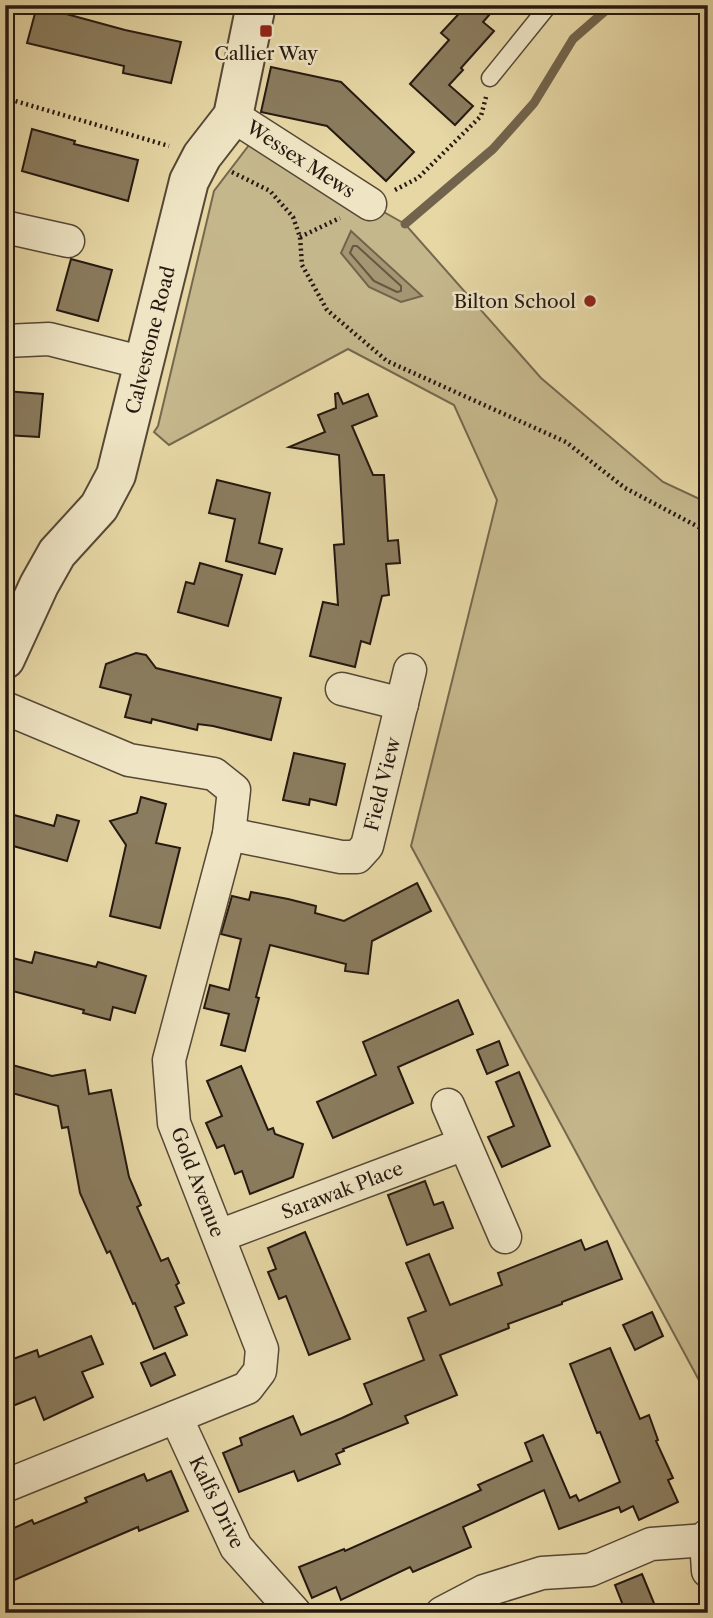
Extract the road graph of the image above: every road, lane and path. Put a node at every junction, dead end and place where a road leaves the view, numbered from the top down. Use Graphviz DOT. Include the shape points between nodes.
graph roads {
  1 [pos="549,5"];
  2 [pos="249,7"];
  3 [pos="490,78"];
  4 [pos="5,99"];
  5 [pos="233,116"];
  6 [pos="202,156"];
  7 [pos="370,204"];
  8 [pos="5,227"];
  9 [pos="300,237"];
  10 [pos="68,241"];
  11 [pos="5,341"];
  12 [pos="144,363"];
  13 [pos="708,532"];
  14 [pos="5,659"];
  15 [pos="410,670"];
  16 [pos="342,689"];
  17 [pos="402,704"];
  18 [pos="5,708"];
  19 [pos="229,834"];
  20 [pos="448,1105"];
  21 [pos="464,1144"];
  22 [pos="219,1236"];
  23 [pos="505,1237"];
  24 [pos="176,1417"];
  25 [pos="5,1486"];
  26 [pos="707,1537"];
  27 [pos="708,1571"];
  28 [pos="295,1613"];
  29 [pos="442,1613"];
  1 -- 3 [label="lane"];
  2 -- 5 [label="street, Calvestone Road"];
  3 -- 7 [label="path" via="481,116 418,178"];
  4 -- 6 [label="path"];
  5 -- 6 [label="street, Calvestone Road"];
  5 -- 7 [label="street, Wessex Mews"];
  6 -- 9 [label="path" via="270,191 293,217"];
  6 -- 12 [label="street, Calvestone Road" via="189,181"];
  7 -- 9 [label="path"];
  8 -- 10 [label="street"];
  9 -- 13 [label="path" via="302,265 327,310 387,361 566,442 625,488"];
  11 -- 12 [label="street" via="49,339"];
  12 -- 14 [label="street, Calvestone Road" via="116,475 99,507 57,553"];
  15 -- 17 [label="street, Field View"];
  16 -- 17 [label="street"];
  17 -- 19 [label="street, Field View" via="366,846 357,857"];
  18 -- 19 [label="street, Gold Avenue" via="129,760 215,774 234,790"];
  19 -- 22 [label="street, Gold Avenue" via="169,1060 174,1123"];
  20 -- 21 [label="street"];
  21 -- 22 [label="street, Sarawak Place"];
  21 -- 23 [label="street"];
  22 -- 24 [label="street, Gold Avenue" via="262,1349 260,1371 247,1388"];
  24 -- 25 [label="street, Gold Avenue"];
  24 -- 28 [label="street, Kalfs Drive" via="236,1547"];
  26 -- 27 [label="street"];
  26 -- 29 [label="street" via="650,1544 590,1570 542,1573 484,1591"];
}
